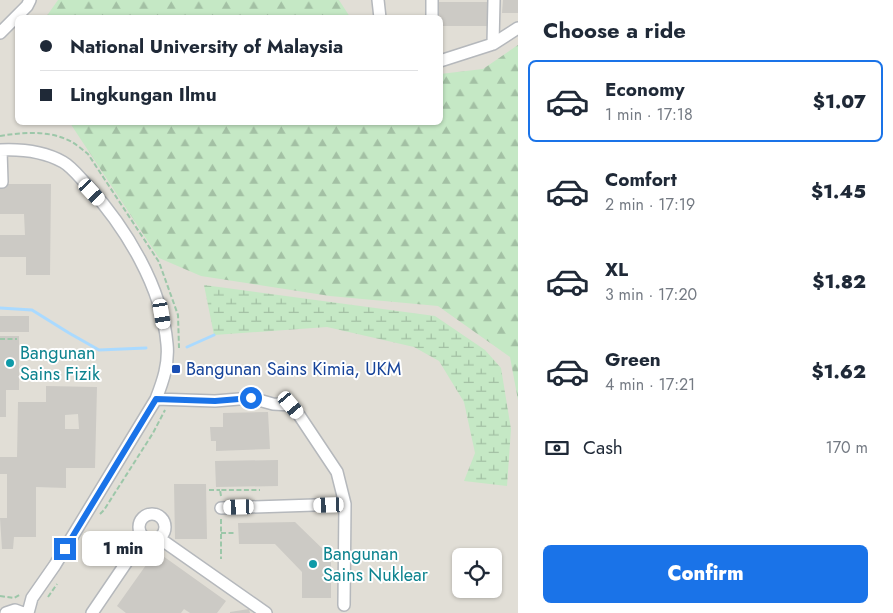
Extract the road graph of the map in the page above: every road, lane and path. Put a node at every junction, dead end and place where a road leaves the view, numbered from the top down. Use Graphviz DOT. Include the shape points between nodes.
graph roads {
  1 [pos="30,0"];
  2 [pos="379,0"];
  3 [pos="432,0"];
  4 [pos="494,0"];
  5 [pos="18,15"];
  6 [pos="380,15"];
  7 [pos="432,15"];
  8 [pos="15,18"];
  9 [pos="518,28"];
  10 [pos="0,33"];
  11 [pos="493,44"];
  12 [pos="443,60"];
  13 [pos="1,150"];
  14 [pos="0,182"];
  15 [pos="0,339"];
  16 [pos="17,339"];
  17 [pos="156,399"];
  18 [pos="165,408"];
  19 [pos="209,490"];
  20 [pos="220,490"];
  21 [pos="345,504"];
  22 [pos="221,508"];
  23 [pos="97,517"];
  24 [pos="221,533"];
  25 [pos="236,533"];
  26 [pos="143,538"];
  27 [pos="159,538"];
  28 [pos="58,582"];
  29 [pos="48,597"];
  30 [pos="344,605"];
  31 [pos="6,613"];
  32 [pos="22,613"];
  33 [pos="28,613"];
  34 [pos="93,613"];
  35 [pos="266,613"];
  1 -- 5 [label="street"];
  2 -- 6 [label="street"];
  3 -- 7 [label="street"];
  4 -- 11 [label="street"];
  8 -- 10 [label="street"];
  9 -- 11 [label="street"];
  11 -- 12 [label="street"];
  13 -- 14 [label="street"];
  13 -- 17 [label="street" via="40,153 64,163 102,202 127,236 161,310 167,355 165,377"];
  15 -- 16 [label="path"];
  17 -- 21 [label="street" via="215,401 251,398 291,405 337,472"];
  17 -- 33 [label="street" via="32,598"];
  18 -- 23 [label="path" via="153,433"];
  19 -- 20 [label="path"];
  21 -- 22 [label="street"];
  21 -- 30 [label="street"];
  24 -- 25 [label="path"];
  26 -- 27 [label="street" via="151,541"];
  26 -- 27 [label="street" via="140,522 150,514 158,516 164,523 164,531"];
  26 -- 34 [label="street"];
  27 -- 35 [label="street"];
  28 -- 29 [label="path"];
  31 -- 32 [label="street" via="15,610"];
}
